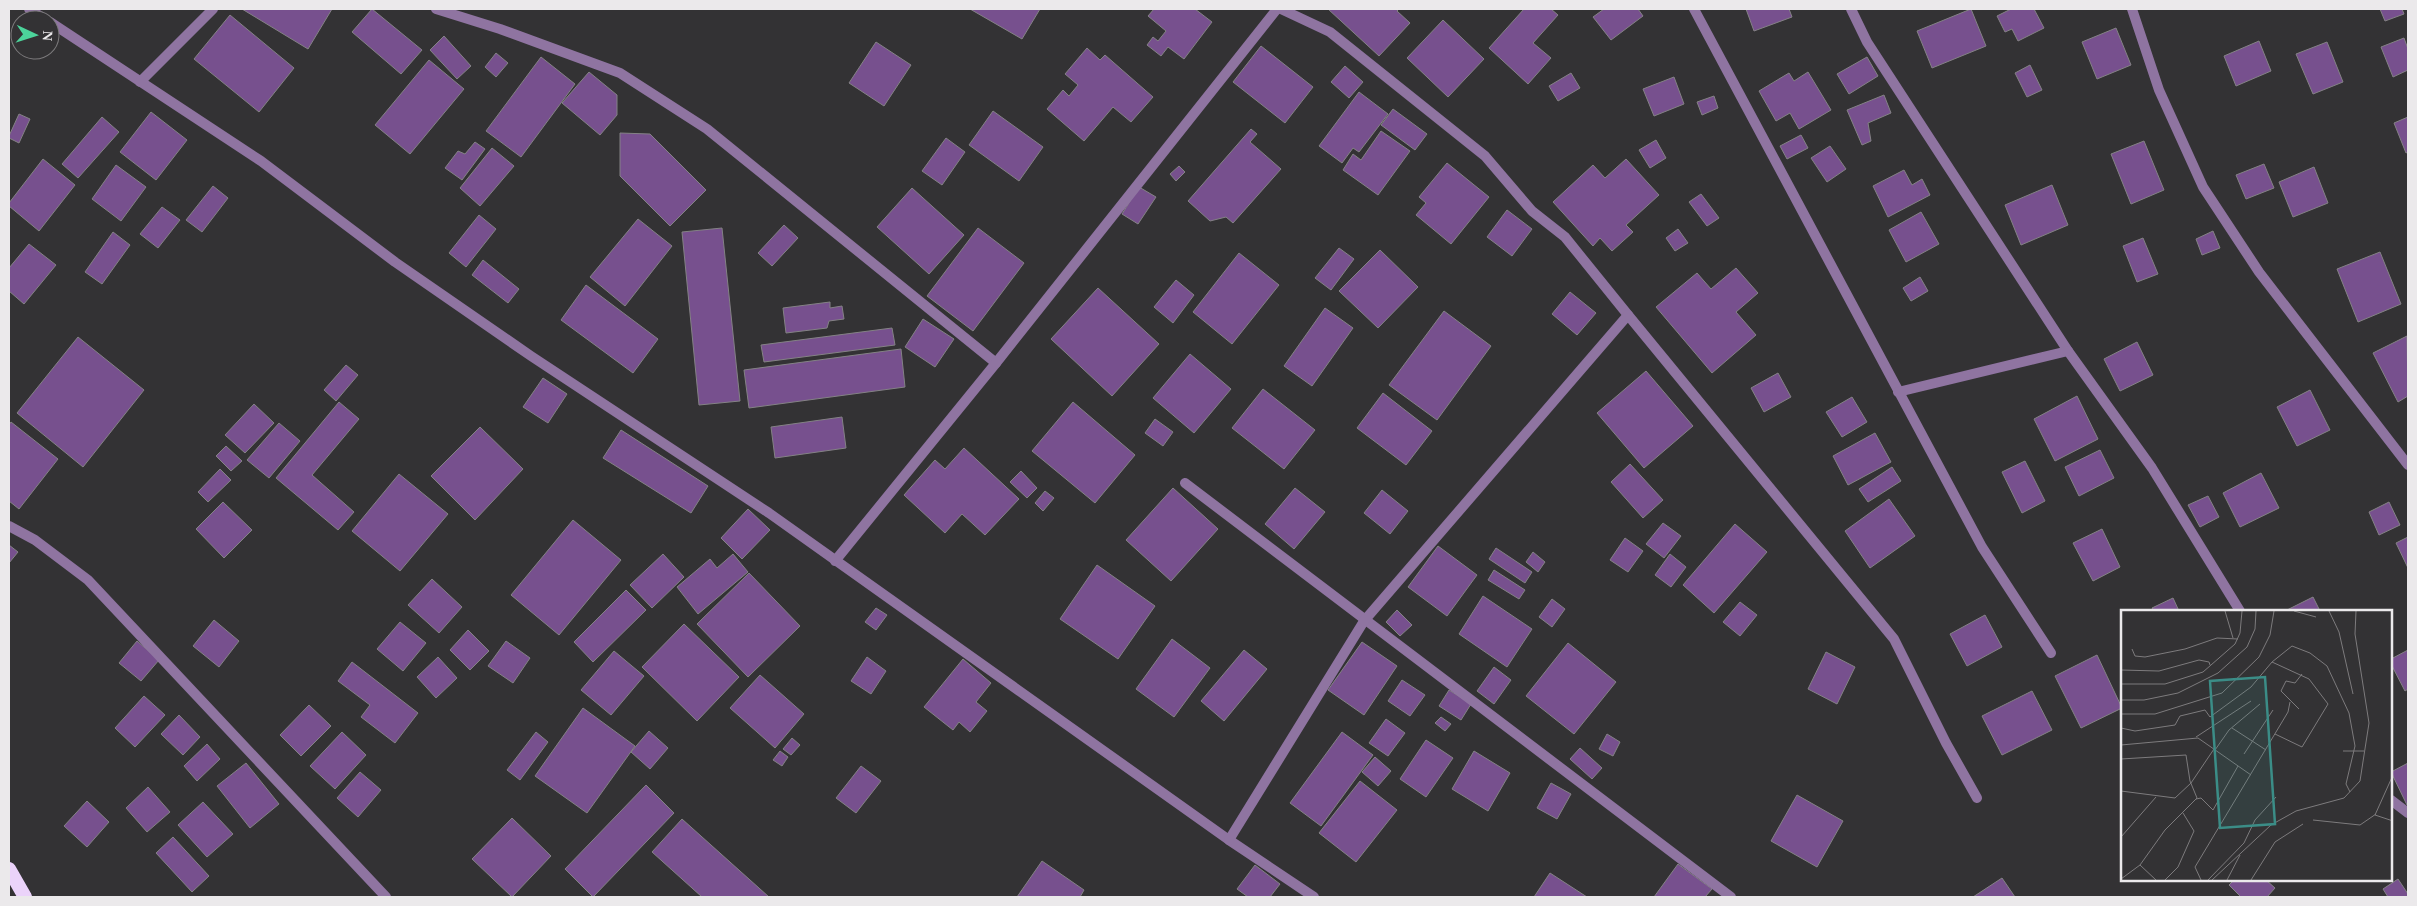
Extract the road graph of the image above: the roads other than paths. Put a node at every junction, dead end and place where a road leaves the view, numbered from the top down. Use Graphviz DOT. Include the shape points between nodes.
graph roads {
  1 [pos="213,9"];
  2 [pos="436,9"];
  3 [pos="1279,9"];
  4 [pos="1694,9"];
  5 [pos="1851,9"];
  6 [pos="2132,9"];
  7 [pos="60,29"];
  8 [pos="140,82"];
  9 [pos="1628,315"];
  10 [pos="2068,351"];
  11 [pos="996,363"];
  12 [pos="1898,392"];
  13 [pos="2408,465"];
  14 [pos="1184,483"];
  15 [pos="9,526"];
  16 [pos="835,561"];
  17 [pos="2239,610"];
  18 [pos="1364,622"];
  19 [pos="2051,653"];
  20 [pos="1977,798"];
  21 [pos="2392,801"];
  22 [pos="2408,813"];
  23 [pos="1229,840"];
  24 [pos="9,869"];
  25 [pos="24,897"];
  26 [pos="386,897"];
  27 [pos="1314,897"];
  28 [pos="1731,897"];
  1 -- 8 [label="street"];
  2 -- 11 [label="street" via="620,73 707,129"];
  3 -- 9 [label="street" via="1330,32 1484,156 1532,211 1565,237"];
  3 -- 11 [label="street"];
  4 -- 12 [label="street"];
  5 -- 10 [label="street" via="1867,42"];
  6 -- 13 [label="street" via="2159,90 2203,187 2259,272"];
  7 -- 8 [label="street"];
  8 -- 16 [label="street" via="261,161 395,262 523,351 769,513"];
  9 -- 18 [label="street"];
  9 -- 20 [label="street" via="1894,639"];
  10 -- 12 [label="street"];
  10 -- 17 [label="street" via="2152,468"];
  11 -- 16 [label="street"];
  12 -- 19 [label="street" via="1982,548"];
  14 -- 18 [label="street"];
  15 -- 26 [label="street" via="35,540 88,580"];
  16 -- 23 [label="street"];
  18 -- 23 [label="street"];
  18 -- 28 [label="street"];
  21 -- 22 [label="street"];
  23 -- 27 [label="street"];
  24 -- 25 [label="highway"];
}
